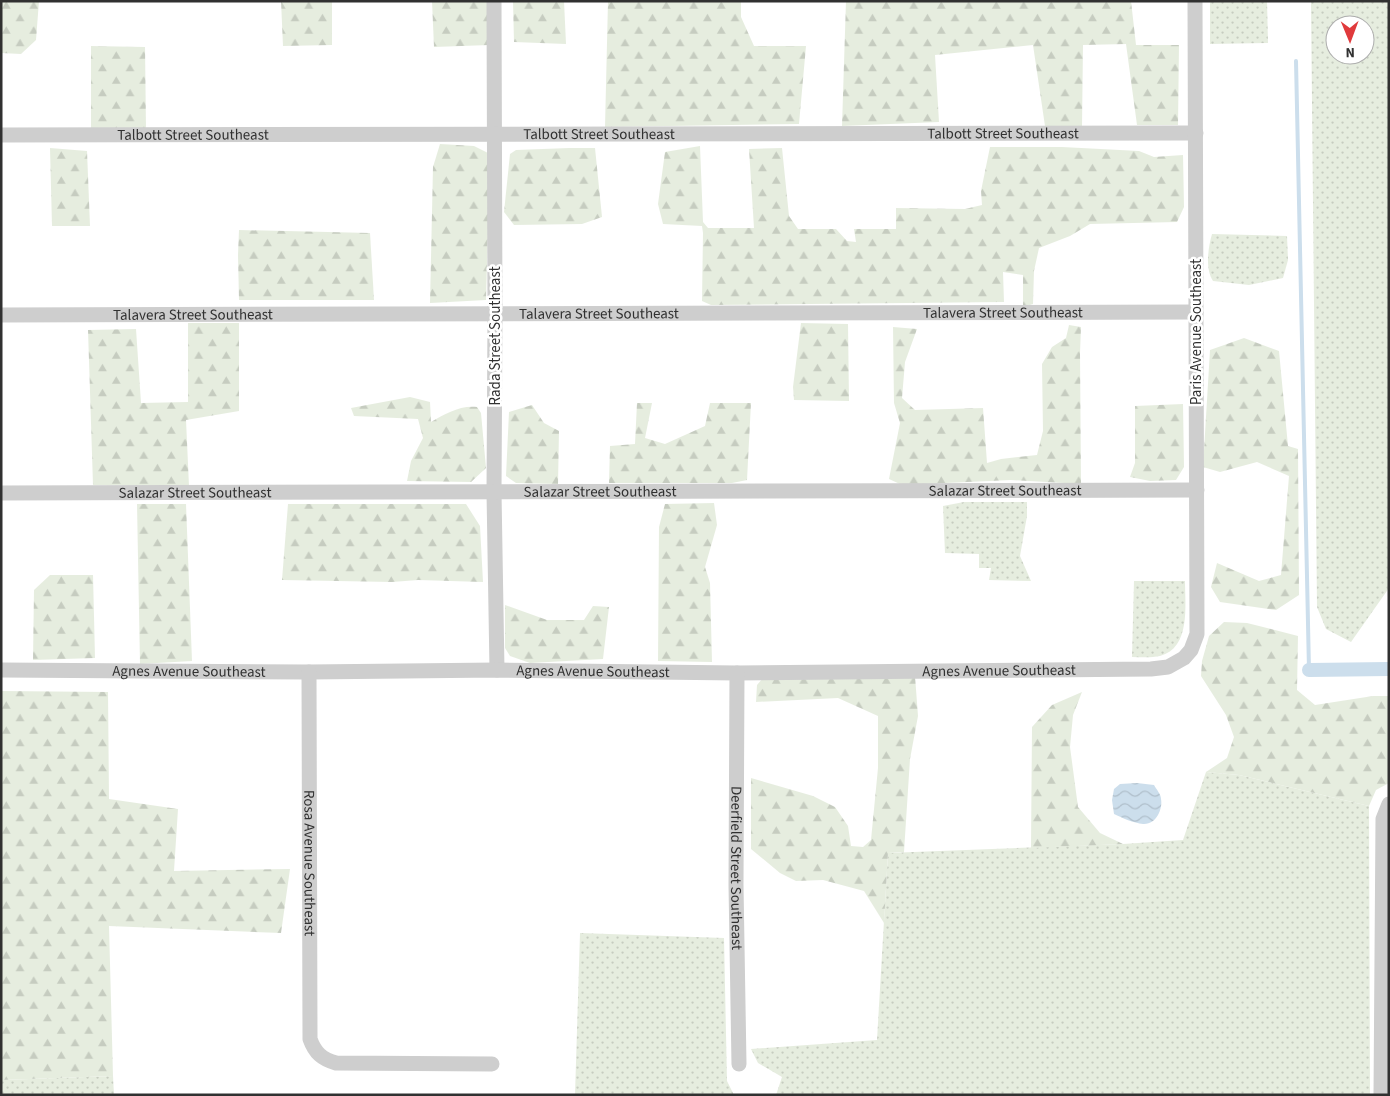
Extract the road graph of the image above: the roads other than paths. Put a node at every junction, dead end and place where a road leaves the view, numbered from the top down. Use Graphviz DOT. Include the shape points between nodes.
graph roads {
  1 [pos="494,1"];
  2 [pos="1195,1"];
  3 [pos="1196,133"];
  4 [pos="494,134"];
  5 [pos="1,135"];
  6 [pos="1196,312"];
  7 [pos="496,313"];
  8 [pos="1,315"];
  9 [pos="1197,490"];
  10 [pos="494,492"];
  11 [pos="1,493"];
  12 [pos="1184,658"];
  13 [pos="1,670"];
  14 [pos="497,670"];
  15 [pos="309,672"];
  16 [pos="737,673"];
  17 [pos="1388,805"];
  18 [pos="492,1064"];
  19 [pos="739,1064"];
  20 [pos="1381,1095"];
  1 -- 4 [label="street, Rada Street Southeast"];
  2 -- 3 [label="street, Paris Avenue Southeast"];
  3 -- 4 [label="street, Talbott Street Southeast"];
  3 -- 6 [label="street, Paris Avenue Southeast"];
  4 -- 5 [label="street, Talbott Street Southeast"];
  4 -- 7 [label="street, Rada Street Southeast"];
  6 -- 7 [label="street, Talavera Street Southeast"];
  6 -- 9 [label="street, Paris Avenue Southeast"];
  7 -- 8 [label="street, Talavera Street Southeast"];
  7 -- 10 [label="street, Rada Street Southeast"];
  9 -- 10 [label="street, Salazar Street Southeast"];
  9 -- 12 [label="street, Paris Avenue Southeast" via="1197,634"];
  10 -- 11 [label="street, Salazar Street Southeast"];
  10 -- 14 [label="street, Rada Street Southeast"];
  12 -- 16 [label="street, Agnes Avenue Southeast" via="1168,667 1151,669"];
  13 -- 15 [label="street, Agnes Avenue Southeast"];
  14 -- 15 [label="street, Agnes Avenue Southeast"];
  14 -- 16 [label="street, Agnes Avenue Southeast"];
  15 -- 18 [label="street, Rosa Avenue Southeast" via="310,1039 313,1047 326,1060 336,1063"];
  16 -- 19 [label="street, Deerfield Street Southeast"];
  17 -- 20 [label="street" via="1383,819"];
}
